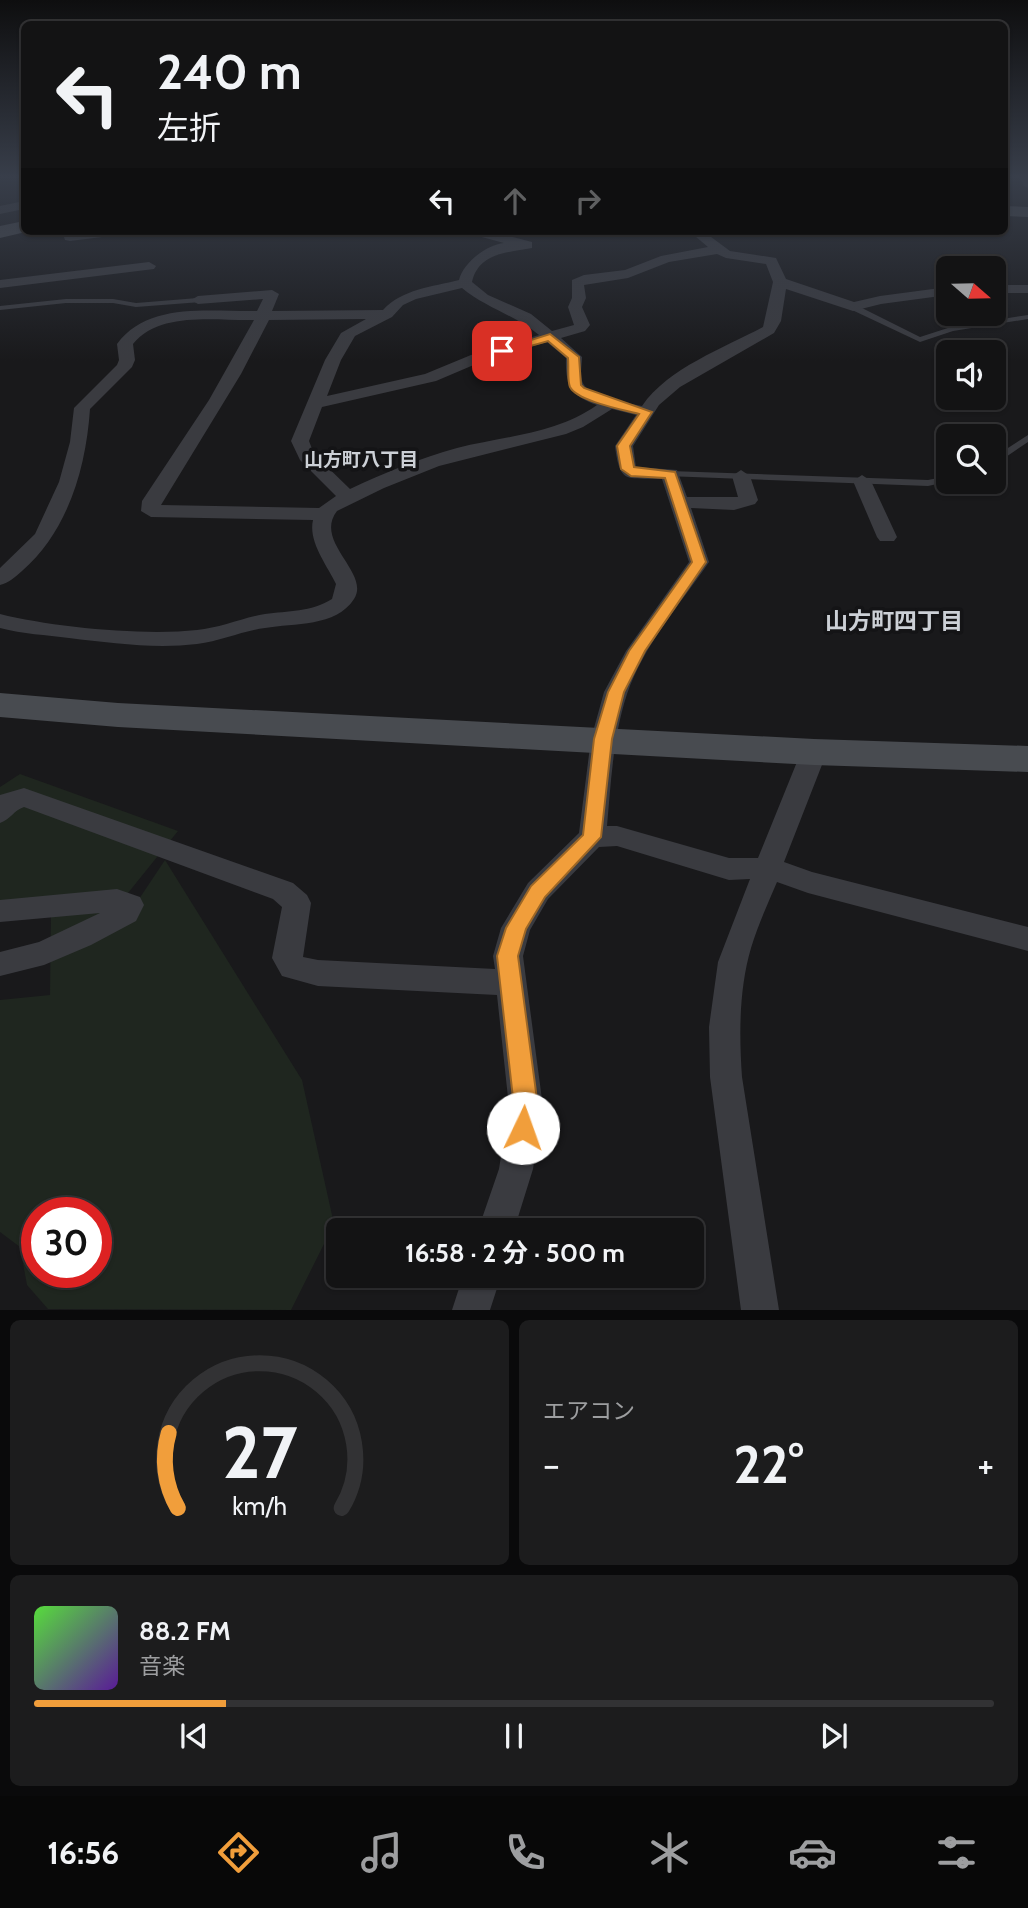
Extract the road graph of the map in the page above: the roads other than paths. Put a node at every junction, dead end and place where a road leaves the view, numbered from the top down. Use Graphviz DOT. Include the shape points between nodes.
graph roads {
  1 [pos="505,239"];
  2 [pos="531,239"];
  3 [pos="706,239"];
  4 [pos="527,245"];
  5 [pos="720,249"];
  6 [pos="149,266"];
  7 [pos="780,282"];
  8 [pos="465,283"];
  9 [pos="0,284"];
  10 [pos="1006,289"];
  11 [pos="1028,289"];
  12 [pos="936,293"];
  13 [pos="198,300"];
  14 [pos="853,307"];
  15 [pos="0,308"];
  16 [pos="387,314"];
  17 [pos="264,315"];
  18 [pos="1028,317"];
  19 [pos="550,337"];
  20 [pos="316,402"];
  21 [pos="610,403"];
  22 [pos="646,412"];
  23 [pos="1028,438"];
  24 [pos="1006,454"];
  25 [pos="670,474"];
  26 [pos="741,476"];
  27 [pos="862,481"];
  28 [pos="936,481"];
  29 [pos="348,498"];
  30 [pos="679,502"];
  31 [pos="323,514"];
  32 [pos="887,537"];
  33 [pos="0,579"];
  34 [pos="0,621"];
  35 [pos="0,705"];
  36 [pos="603,739"];
  37 [pos="814,752"];
  38 [pos="1028,759"];
  39 [pos="0,813"];
  40 [pos="592,837"];
  41 [pos="770,868"];
  42 [pos="0,911"];
  43 [pos="1028,939"];
  44 [pos="0,964"];
  45 [pos="511,983"];
  46 [pos="500,1218"];
  47 [pos="478,1288"];
  48 [pos="471,1310"];
  49 [pos="760,1310"];
  1 -- 4 [label="street"];
  2 -- 4 [label="street"];
  3 -- 5 [label="street"];
  4 -- 8 [label="street" via="496,248 468,271"];
  5 -- 7 [label="street" via="734,257 771,261"];
  5 -- 19 [label="street" via="666,259 628,274 584,279 577,284 575,307 582,325"];
  6 -- 9 [label="street"];
  7 -- 14 [label="street"];
  7 -- 22 [label="street" via="775,321 765,334 688,374"];
  8 -- 16 [label="street" via="411,296"];
  8 -- 19 [label="street" via="483,298 526,317"];
  10 -- 11 [label="street"];
  12 -- 14 [label="street"];
  13 -- 15 [label="lane" via="136,305 65,300"];
  13 -- 17 [label="street" via="272,294"];
  14 -- 18 [label="lane" via="920,340 951,329"];
  16 -- 17 [label="street"];
  16 -- 20 [label="street" via="347,336"];
  17 -- 31 [label="street" via="152,501 151,511"];
  17 -- 33 [label="street" via="163,319 129,338 124,367 81,411 79,442 68,482 44,536"];
  19 -- 20 [label="street" via="477,358 430,378"];
  19 -- 21 [label="street" via="574,357 579,391"];
  20 -- 29 [label="street" via="300,441 306,456"];
  21 -- 22 [label="street"];
  21 -- 29 [label="street" via="574,425 452,456"];
  22 -- 25 [label="street" via="624,446 627,469"];
  23 -- 24 [label="lane"];
  25 -- 26 [label="lane"];
  25 -- 30 [label="street"];
  26 -- 27 [label="lane"];
  26 -- 30 [label="street" via="748,500 734,504"];
  27 -- 28 [label="lane"];
  27 -- 32 [label="street"];
  29 -- 31 [label="street"];
  30 -- 36 [label="street" via="699,562 637,651 616,692"];
  31 -- 34 [label="street" via="322,537 348,591 332,610 171,638 107,636"];
  35 -- 36 [label="street"];
  36 -- 37 [label="street"];
  36 -- 40 [label="street"];
  37 -- 38 [label="street"];
  37 -- 41 [label="street"];
  39 -- 45 [label="street" via="9,802 24,797 283,891 297,903 287,958 293,967 318,973"];
  40 -- 41 [label="street" via="617,836 729,869"];
  40 -- 45 [label="street" via="538,891 516,928 508,956"];
  41 -- 43 [label="street"];
  41 -- 49 [label="street" via="729,973 723,1039"];
  42 -- 44 [label="street" via="117,900 130,905 126,913 60,947"];
  45 -- 46 [label="street" via="526,1107 516,1170"];
  47 -- 48 [label="street"];
}
